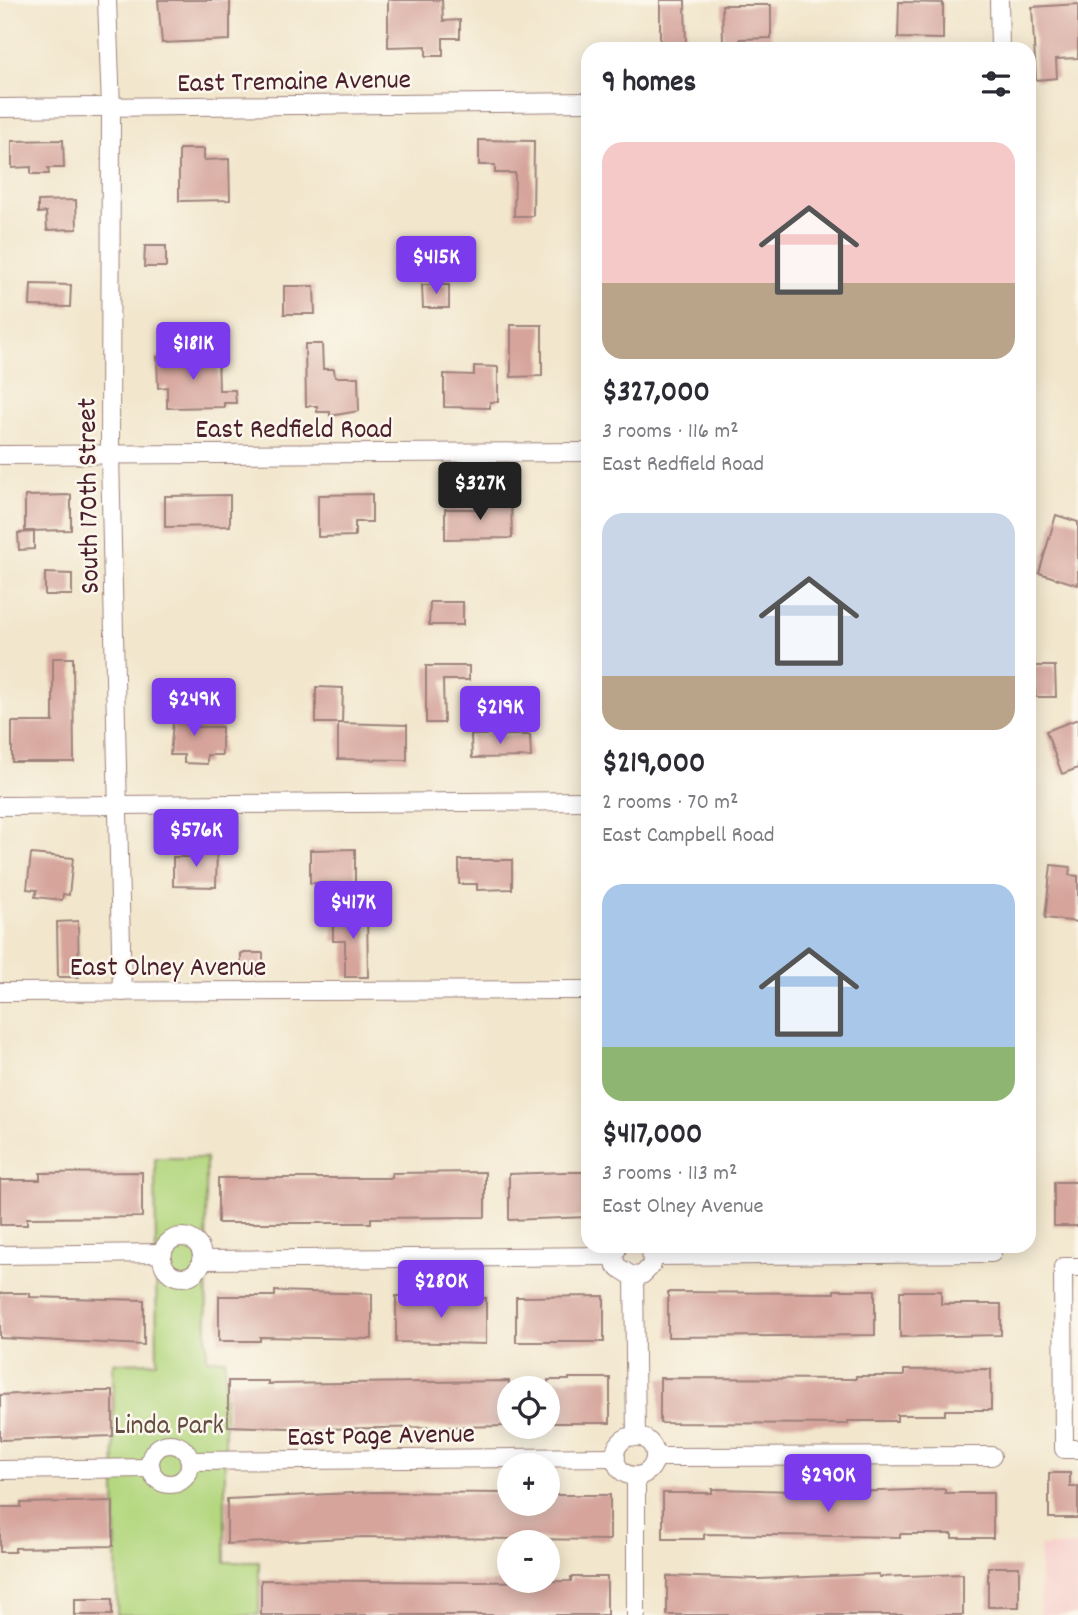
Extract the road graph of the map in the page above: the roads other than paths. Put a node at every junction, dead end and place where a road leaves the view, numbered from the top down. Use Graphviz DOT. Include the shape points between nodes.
graph roads {
  1 [pos="107,0"];
  2 [pos="999,0"];
  3 [pos="1000,42"];
  4 [pos="581,102"];
  5 [pos="0,108"];
  6 [pos="111,108"];
  7 [pos="581,452"];
  8 [pos="0,454"];
  9 [pos="110,454"];
  10 [pos="581,801"];
  11 [pos="0,806"];
  12 [pos="120,806"];
  13 [pos="581,990"];
  14 [pos="0,992"];
  15 [pos="122,992"];
  16 [pos="581,1252"];
  17 [pos="163,1253"];
  18 [pos="616,1253"];
  19 [pos="652,1253"];
  20 [pos="879,1253"];
  21 [pos="992,1254"];
  22 [pos="0,1255"];
  23 [pos="201,1260"];
  24 [pos="1070,1267"];
  25 [pos="634,1276"];
  26 [pos="636,1437"];
  27 [pos="1071,1449"];
  28 [pos="992,1456"];
  29 [pos="616,1457"];
  30 [pos="655,1457"];
  31 [pos="190,1461"];
  32 [pos="151,1468"];
  33 [pos="0,1470"];
  34 [pos="636,1476"];
  35 [pos="636,1615"];
  1 -- 6 [label="street, South 170th Street"];
  2 -- 3 [label="street"];
  4 -- 6 [label="street, East Tremaine Avenue"];
  5 -- 6 [label="street, East Tremaine Avenue"];
  6 -- 9 [label="street, South 170th Street"];
  7 -- 9 [label="street, East Redfield Road"];
  8 -- 9 [label="street, East Redfield Road"];
  9 -- 12 [label="street, South 170th Street"];
  10 -- 12 [label="street"];
  11 -- 12 [label="street"];
  12 -- 15 [label="street, South 170th Street"];
  13 -- 15 [label="street, East Olney Avenue"];
  14 -- 15 [label="street, East Olney Avenue"];
  16 -- 23 [label="street"];
  17 -- 22 [label="street"];
  17 -- 23 [label="street" via="170,1242 184,1238 197,1244"];
  17 -- 23 [label="street" via="167,1270 180,1277 194,1273"];
  18 -- 25 [label="street" via="621,1271"];
  19 -- 25 [label="street" via="648,1271"];
  20 -- 21 [label="street"];
  24 -- 27 [label="street"];
  25 -- 26 [label="street"];
  26 -- 29 [label="street" via="622,1442"];
  26 -- 30 [label="street" via="649,1442"];
  28 -- 30 [label="street"];
  29 -- 31 [label="street, East Page Avenue"];
  29 -- 34 [label="street" via="622,1471"];
  30 -- 34 [label="street" via="649,1470"];
  31 -- 32 [label="street" via="187,1474 176,1483 159,1480"];
  31 -- 32 [label="street" via="182,1448 168,1445 155,1452"];
  32 -- 33 [label="street"];
  34 -- 35 [label="street"];
}
